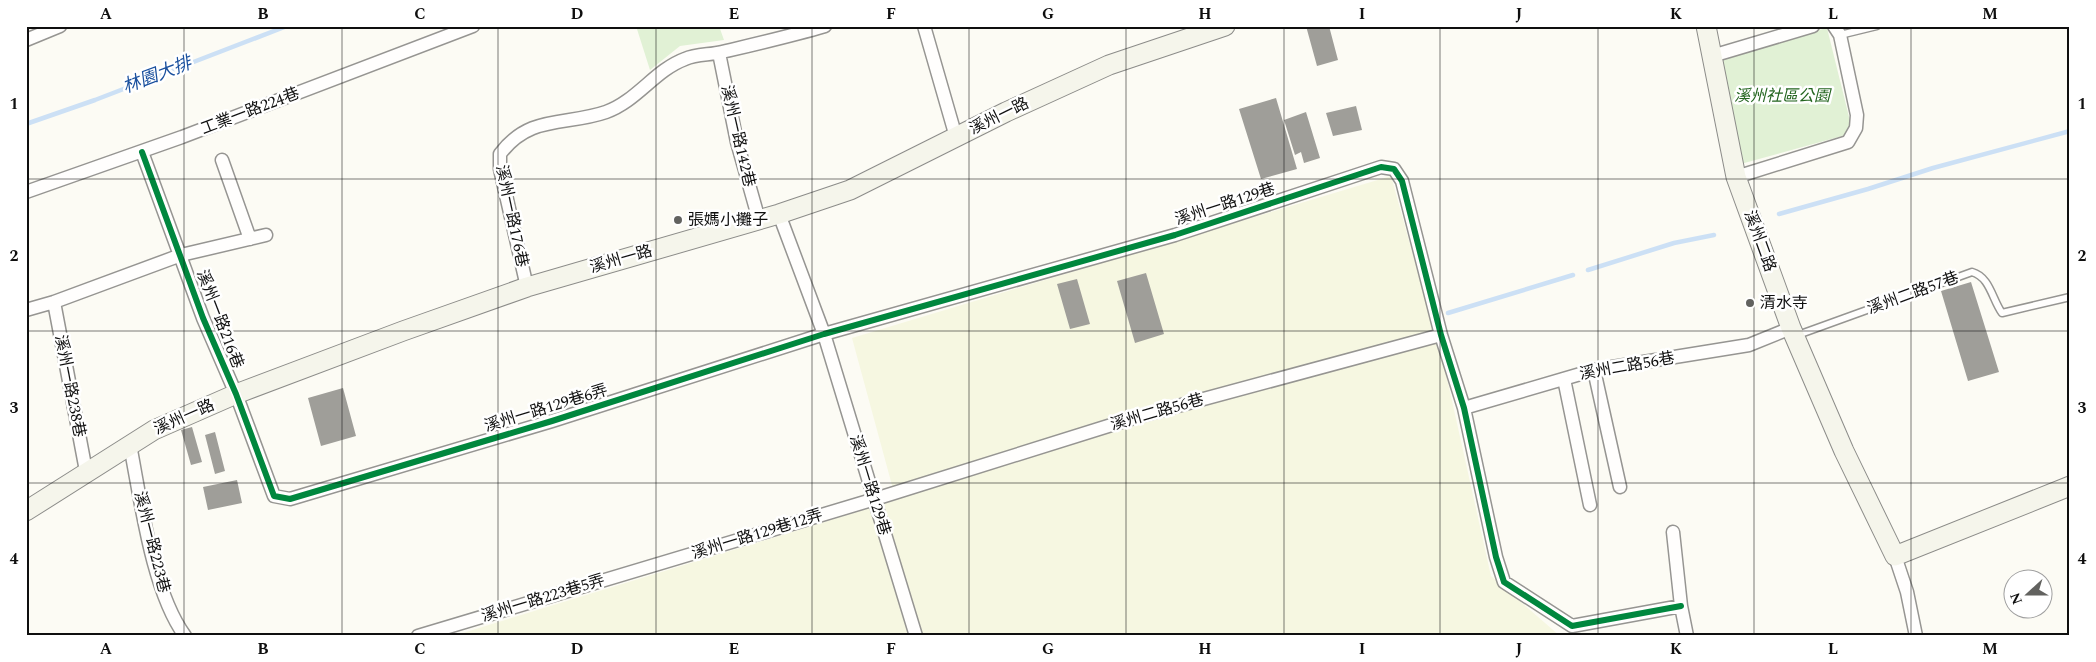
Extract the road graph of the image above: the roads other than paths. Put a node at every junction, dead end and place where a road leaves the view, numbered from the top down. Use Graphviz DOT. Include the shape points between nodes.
graph roads {
  1 [pos="60,26"];
  2 [pos="472,26"];
  3 [pos="825,26"];
  4 [pos="924,26"];
  5 [pos="1225,26"];
  6 [pos="1706,26"];
  7 [pos="1813,26"];
  8 [pos="1877,26"];
  9 [pos="1837,31"];
  10 [pos="26,40"];
  11 [pos="719,53"];
  12 [pos="1712,56"];
  13 [pos="956,137"];
  14 [pos="142,152"];
  15 [pos="222,160"];
  16 [pos="1736,178"];
  17 [pos="26,192"];
  18 [pos="779,214"];
  19 [pos="758,220"];
  20 [pos="266,235"];
  21 [pos="250,238"];
  22 [pos="180,255"];
  23 [pos="527,287"];
  24 [pos="2070,297"];
  25 [pos="54,302"];
  26 [pos="26,310"];
  27 [pos="1793,332"];
  28 [pos="824,334"];
  29 [pos="1441,334"];
  30 [pos="1594,370"];
  31 [pos="1564,378"];
  32 [pos="236,394"];
  33 [pos="1464,408"];
  34 [pos="130,445"];
  35 [pos="86,471"];
  36 [pos="2070,486"];
  37 [pos="1620,487"];
  38 [pos="274,496"];
  39 [pos="875,499"];
  40 [pos="1590,505"];
  41 [pos="26,511"];
  42 [pos="1673,532"];
  43 [pos="1895,556"];
  44 [pos="639,570"];
  45 [pos="1681,606"];
  46 [pos="185,636"];
  47 [pos="418,636"];
  48 [pos="916,636"];
  49 [pos="1687,636"];
  50 [pos="1916,636"];
  1 -- 10 [label="street"];
  2 -- 14 [label="street, 工業一路224巷"];
  3 -- 11 [label="street, 溪州一路176巷"];
  4 -- 13 [label="street"];
  5 -- 13 [label="street, 溪州一路" via="1109,65"];
  6 -- 12 [label="street, 溪州二路"];
  7 -- 12 [label="street"];
  8 -- 9 [label="lane"];
  9 -- 16 [label="street" via="1857,114 1856,128 1848,142"];
  11 -- 19 [label="street, 溪州一路142巷" via="737,142"];
  11 -- 23 [label="street, 溪州一路176巷" via="685,59 630,99 606,112 546,123 509,142 500,154 500,169"];
  12 -- 16 [label="street, 溪州二路"];
  13 -- 18 [label="street, 溪州一路" via="850,190"];
  14 -- 17 [label="street, 工業一路224巷"];
  14 -- 22 [label="street, 溪州一路216巷"];
  15 -- 21 [label="street"];
  16 -- 27 [label="street, 溪州二路"];
  18 -- 19 [label="street, 溪州一路"];
  18 -- 28 [label="street, 溪州一路129巷"];
  19 -- 23 [label="street, 溪州一路"];
  20 -- 21 [label="street"];
  21 -- 22 [label="street"];
  22 -- 25 [label="street"];
  22 -- 32 [label="street, 溪州一路216巷"];
  23 -- 32 [label="street, 溪州一路"];
  24 -- 27 [label="lane, 溪州二路57巷" via="2002,313 1985,280 1972,272"];
  25 -- 26 [label="street"];
  25 -- 35 [label="street, 溪州一路238巷"];
  27 -- 30 [label="street, 溪州二路56巷" via="1749,345"];
  27 -- 43 [label="street, 溪州二路" via="1844,451"];
  28 -- 29 [label="street, 溪州一路129巷" via="1174,235 1382,167 1394,170 1402,181"];
  28 -- 38 [label="street, 溪州一路129巷6弄" via="552,421 307,494 290,499"];
  28 -- 39 [label="street, 溪州一路129巷"];
  29 -- 33 [label="street, 溪州一路129巷"];
  29 -- 39 [label="street, 溪州二路56巷" via="1137,417"];
  30 -- 31 [label="street, 溪州二路56巷"];
  30 -- 37 [label="street"];
  31 -- 33 [label="street, 溪州二路56巷"];
  31 -- 40 [label="street"];
  32 -- 34 [label="street, 溪州一路" via="154,430"];
  32 -- 38 [label="street, 溪州一路216巷"];
  33 -- 45 [label="street, 溪州一路129巷" via="1504,582 1572,626"];
  34 -- 35 [label="street, 溪州一路"];
  34 -- 46 [label="street, 溪州一路223巷" via="154,561 174,621"];
  35 -- 41 [label="street, 溪州一路"];
  36 -- 43 [label="street"];
  39 -- 44 [label="street, 溪州一路129巷12弄"];
  39 -- 48 [label="street, 溪州一路129巷"];
  42 -- 45 [label="street"];
  43 -- 50 [label="street, 溪州二路"];
  44 -- 47 [label="street, 溪州一路223巷5弄"];
  45 -- 49 [label="street"];
}
